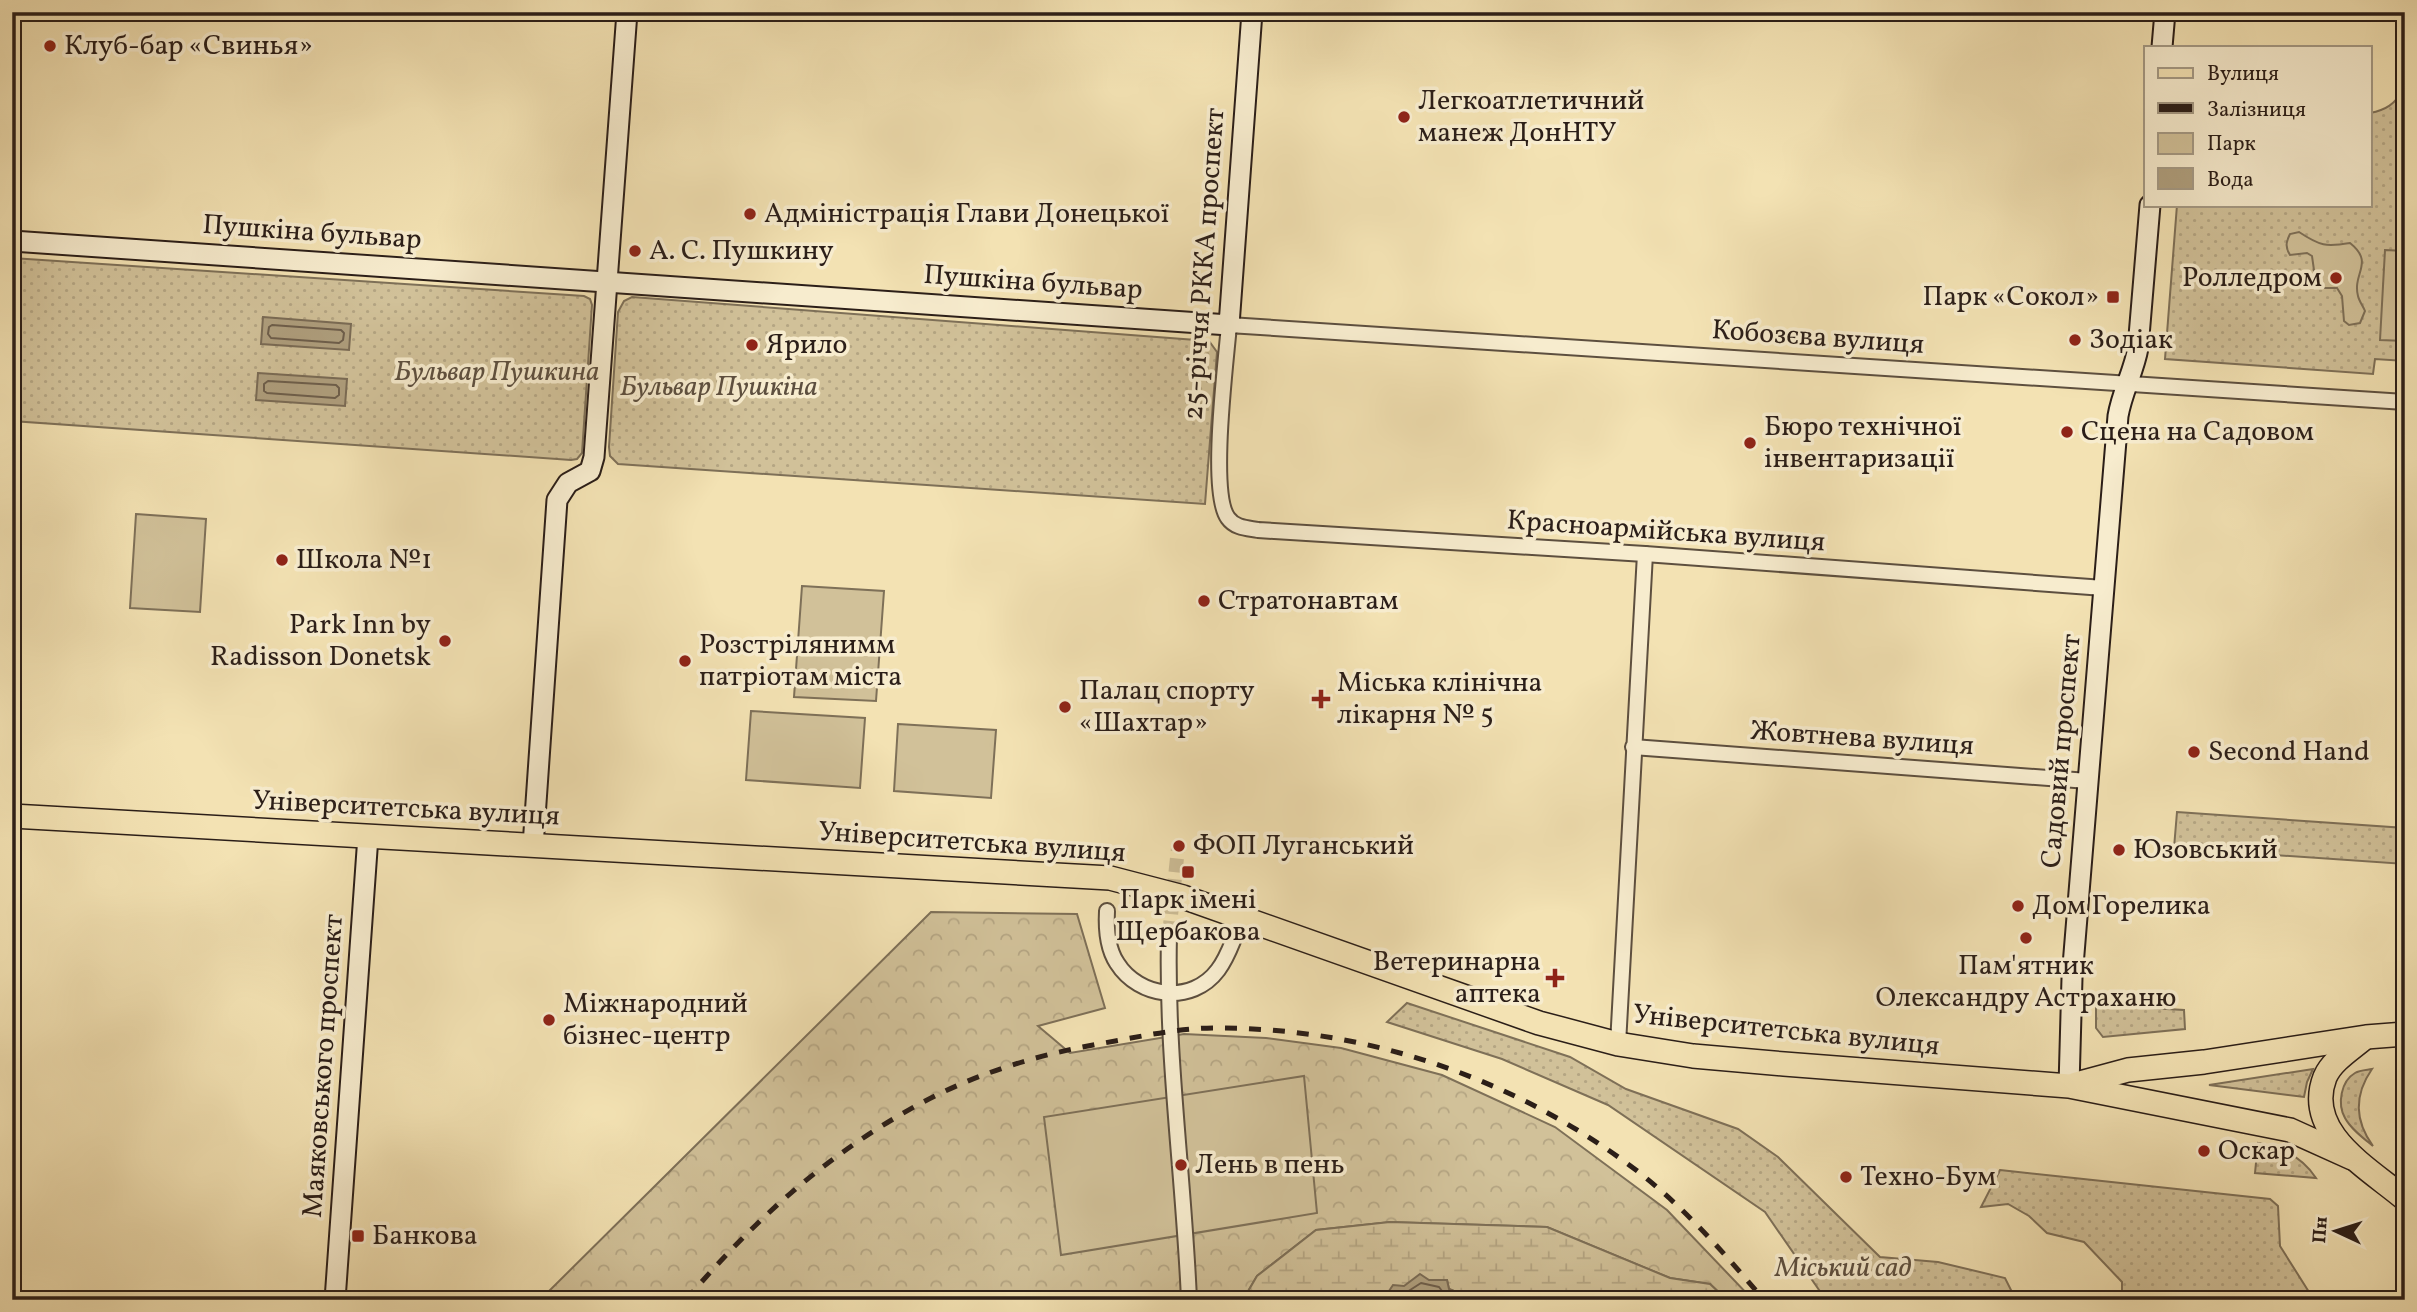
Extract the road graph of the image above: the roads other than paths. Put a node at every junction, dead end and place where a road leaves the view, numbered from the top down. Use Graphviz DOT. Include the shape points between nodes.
graph roads {
  1 [pos="627,12"];
  2 [pos="1252,12"];
  3 [pos="2165,12"];
  4 [pos="2162,46"];
  5 [pos="2150,206"];
  6 [pos="12,242"];
  7 [pos="607,281"];
  8 [pos="1229,325"];
  9 [pos="2127,383"];
  10 [pos="2405,402"];
  11 [pos="1228,518"];
  12 [pos="1644,554"];
  13 [pos="2104,588"];
  14 [pos="1633,747"];
  15 [pos="2088,781"];
  16 [pos="12,816"];
  17 [pos="368,836"];
  18 [pos="533,846"];
  19 [pos="1107,911"];
  20 [pos="1169,935"];
  21 [pos="1233,941"];
  22 [pos="1167,993"];
  23 [pos="2405,1034"];
  24 [pos="2366,1037"];
  25 [pos="1618,1044"];
  26 [pos="2069,1086"];
  27 [pos="2352,1158"];
  28 [pos="2400,1202"];
  29 [pos="335,1300"];
  30 [pos="1189,1300"];
  1 -- 7 [label="street"];
  2 -- 8 [label="street, 25-річчя РККА проспект"];
  3 -- 4 [label="street"];
  5 -- 9 [label="street, Садовий проспект" via="2138,348"];
  6 -- 7 [label="street, Пушкіна бульвар"];
  7 -- 8 [label="street, Пушкіна бульвар"];
  7 -- 18 [label="street" via="594,457 590,471 568,482 557,500"];
  8 -- 9 [label="street, Кобозєва вулиця"];
  8 -- 11 [label="street, 25-річчя РККА проспект" via="1218,468 1220,500"];
  9 -- 10 [label="street, Кобозєва вулиця"];
  9 -- 13 [label="street, Садовий проспект" via="2118,416"];
  11 -- 12 [label="street, Красноармійська вулиця" via="1237,526 1258,530"];
  12 -- 13 [label="street, Красноармійська вулиця"];
  12 -- 14 [label="street"];
  13 -- 15 [label="street, Садовий проспект"];
  14 -- 15 [label="street, Жовтнева вулиця"];
  14 -- 25 [label="street"];
  15 -- 26 [label="street, Садовий проспект"];
  16 -- 17 [label="main road, Університетська вулиця"];
  17 -- 18 [label="main road, Університетська вулиця"];
  17 -- 29 [label="street, Маяковського проспект"];
  18 -- 25 [label="main road, Університетська вулиця" via="1110,878 1183,897 1539,1023"];
  19 -- 22 [label="street" via="1108,942 1115,961 1127,977 1144,988"];
  20 -- 22 [label="street"];
  21 -- 22 [label="street" via="1217,971 1202,984"];
  22 -- 30 [label="street"];
  23 -- 24 [label="main road, Університетська вулиця"];
  24 -- 26 [label="main road, Університетська вулиця" via="2128,1070"];
  24 -- 27 [label="main road" via="2325,1077 2321,1104 2328,1130"];
  25 -- 26 [label="main road, Університетська вулиця" via="1693,1056"];
  26 -- 27 [label="main road, Університетська вулиця" via="2290,1130"];
  27 -- 28 [label="main road" via="2373,1171"];
}
